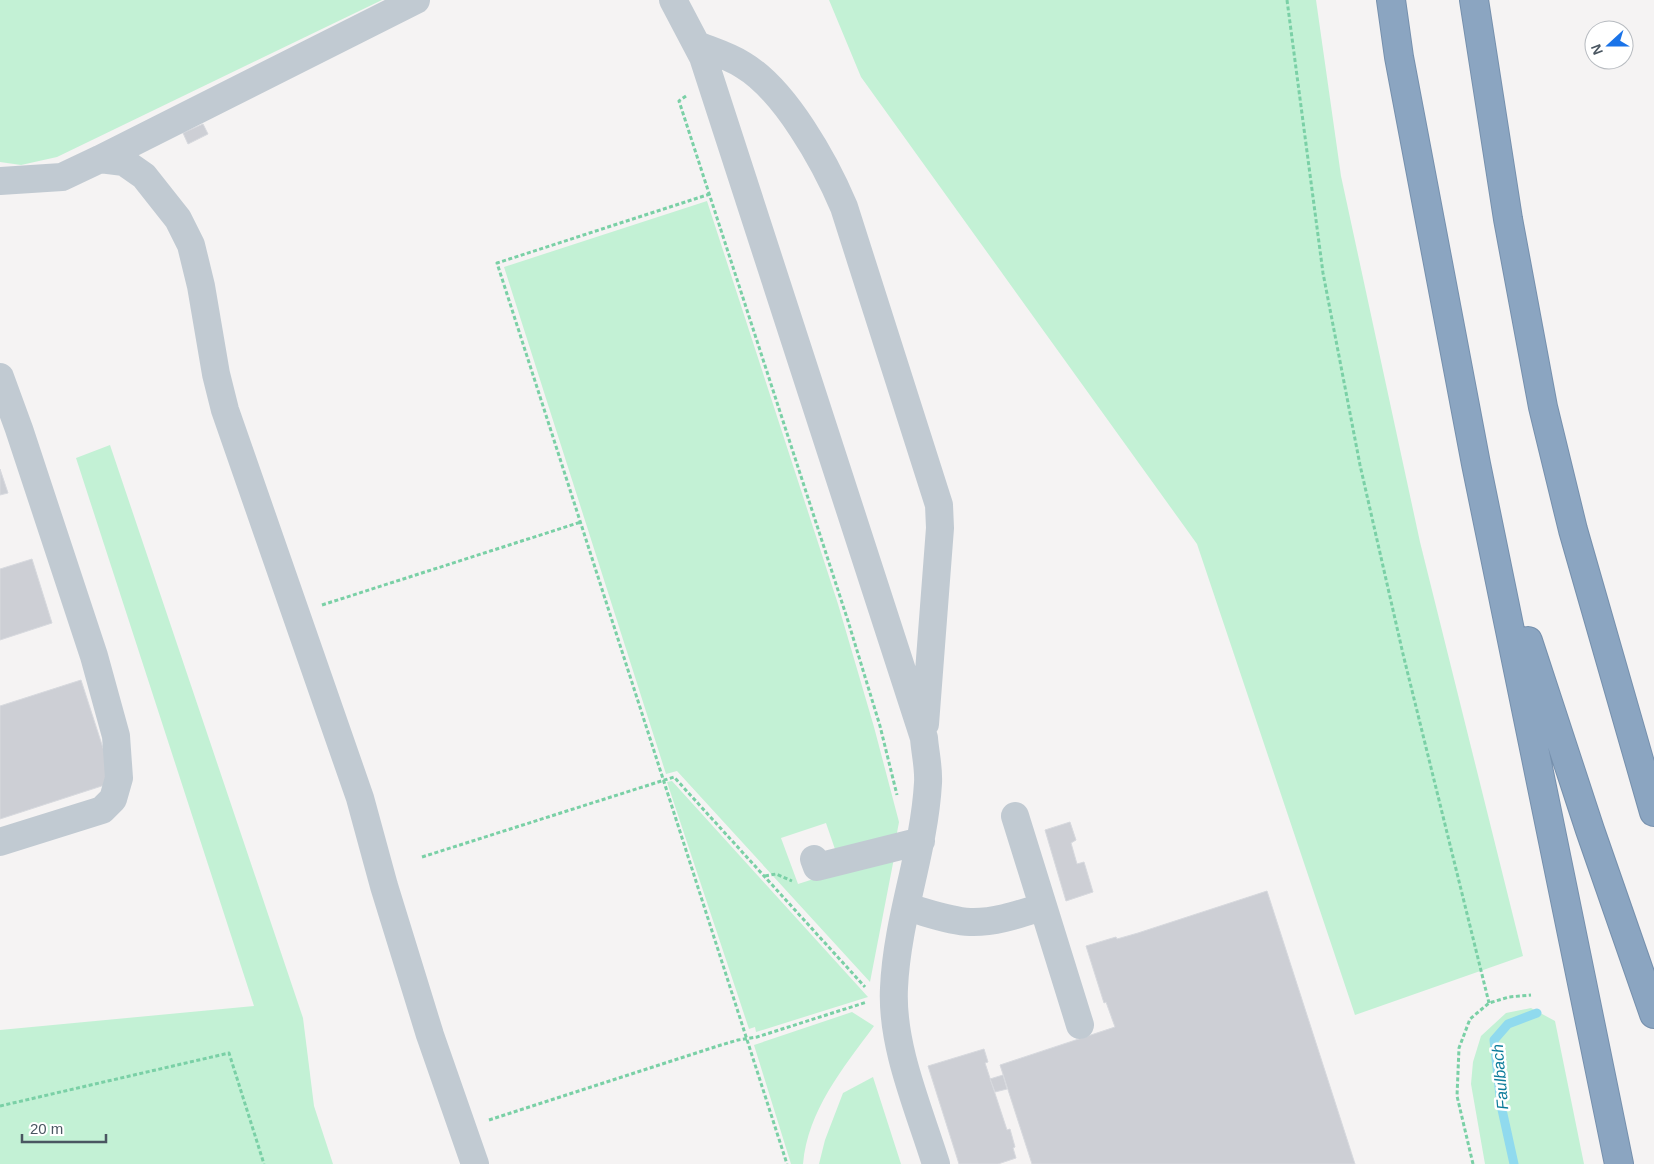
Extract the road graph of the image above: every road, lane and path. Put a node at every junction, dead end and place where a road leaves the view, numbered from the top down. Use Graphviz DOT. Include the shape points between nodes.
graph roads {
  1 [pos="416,0"];
  2 [pos="673,0"];
  3 [pos="1287,0"];
  4 [pos="1391,0"];
  5 [pos="1474,0"];
  6 [pos="697,45"];
  7 [pos="687,95"];
  8 [pos="100,159"];
  9 [pos="0,181"];
  10 [pos="710,194"];
  11 [pos="0,377"];
  12 [pos="1476,464"];
  13 [pos="581,522"];
  14 [pos="295,613"];
  15 [pos="924,738"];
  16 [pos="664,780"];
  17 [pos="899,802"];
  18 [pos="1654,812"];
  19 [pos="1015,816"];
  20 [pos="921,841"];
  21 [pos="0,842"];
  22 [pos="422,858"];
  23 [pos="814,859"];
  24 [pos="906,906"];
  25 [pos="1042,907"];
  26 [pos="869,992"];
  27 [pos="1530,995"];
  28 [pos="876,999"];
  29 [pos="1489,1004"];
  30 [pos="1654,1014"];
  31 [pos="1080,1025"];
  32 [pos="747,1039"];
  33 [pos="0,1106"];
  34 [pos="463,1129"];
  35 [pos="264,1164"];
  36 [pos="475,1164"];
  37 [pos="787,1164"];
  38 [pos="936,1164"];
  39 [pos="1473,1164"];
  40 [pos="1619,1164"];
  1 -- 8 [label="lane"];
  2 -- 6 [label="lane"];
  3 -- 29 [label="path" via="1323,273 1360,465"];
  4 -- 12 [label="highway"];
  5 -- 18 [label="highway" via="1508,219 1543,407 1573,530"];
  6 -- 15 [label="lane" via="704,57"];
  6 -- 15 [label="lane" via="742,64 778,96 833,180 844,207 939,505"];
  7 -- 10 [label="path" via="679,101"];
  8 -- 9 [label="lane" via="62,177"];
  8 -- 14 [label="lane" via="124,162 144,176 178,219 191,246 225,410"];
  10 -- 13 [label="path" via="497,263"];
  10 -- 17 [label="path" via="848,621"];
  11 -- 21 [label="lane" via="94,656 116,736 118,778 113,799 102,810"];
  12 -- 30 [label="highway" via="1547,702"];
  12 -- 40 [label="highway"];
  13 -- 14 [label="path"];
  13 -- 16 [label="path"];
  14 -- 34 [label="lane" via="360,798 430,1035"];
  15 -- 20 [label="lane" via="928,782"];
  16 -- 22 [label="path"];
  16 -- 26 [label="path" via="674,777"];
  16 -- 32 [label="path"];
  19 -- 25 [label="lane"];
  20 -- 23 [label="lane" via="817,867"];
  20 -- 24 [label="lane"];
  24 -- 25 [label="lane" via="971,922 1001,919"];
  24 -- 38 [label="lane" via="894,989 896,1031"];
  25 -- 31 [label="lane"];
  27 -- 29 [label="path" via="1509,997"];
  28 -- 32 [label="path"];
  29 -- 39 [label="path" via="1470,1019 1459,1048 1457,1096"];
  32 -- 34 [label="path"];
  32 -- 37 [label="path"];
  33 -- 35 [label="path" via="229,1053"];
  34 -- 36 [label="lane"];
}
